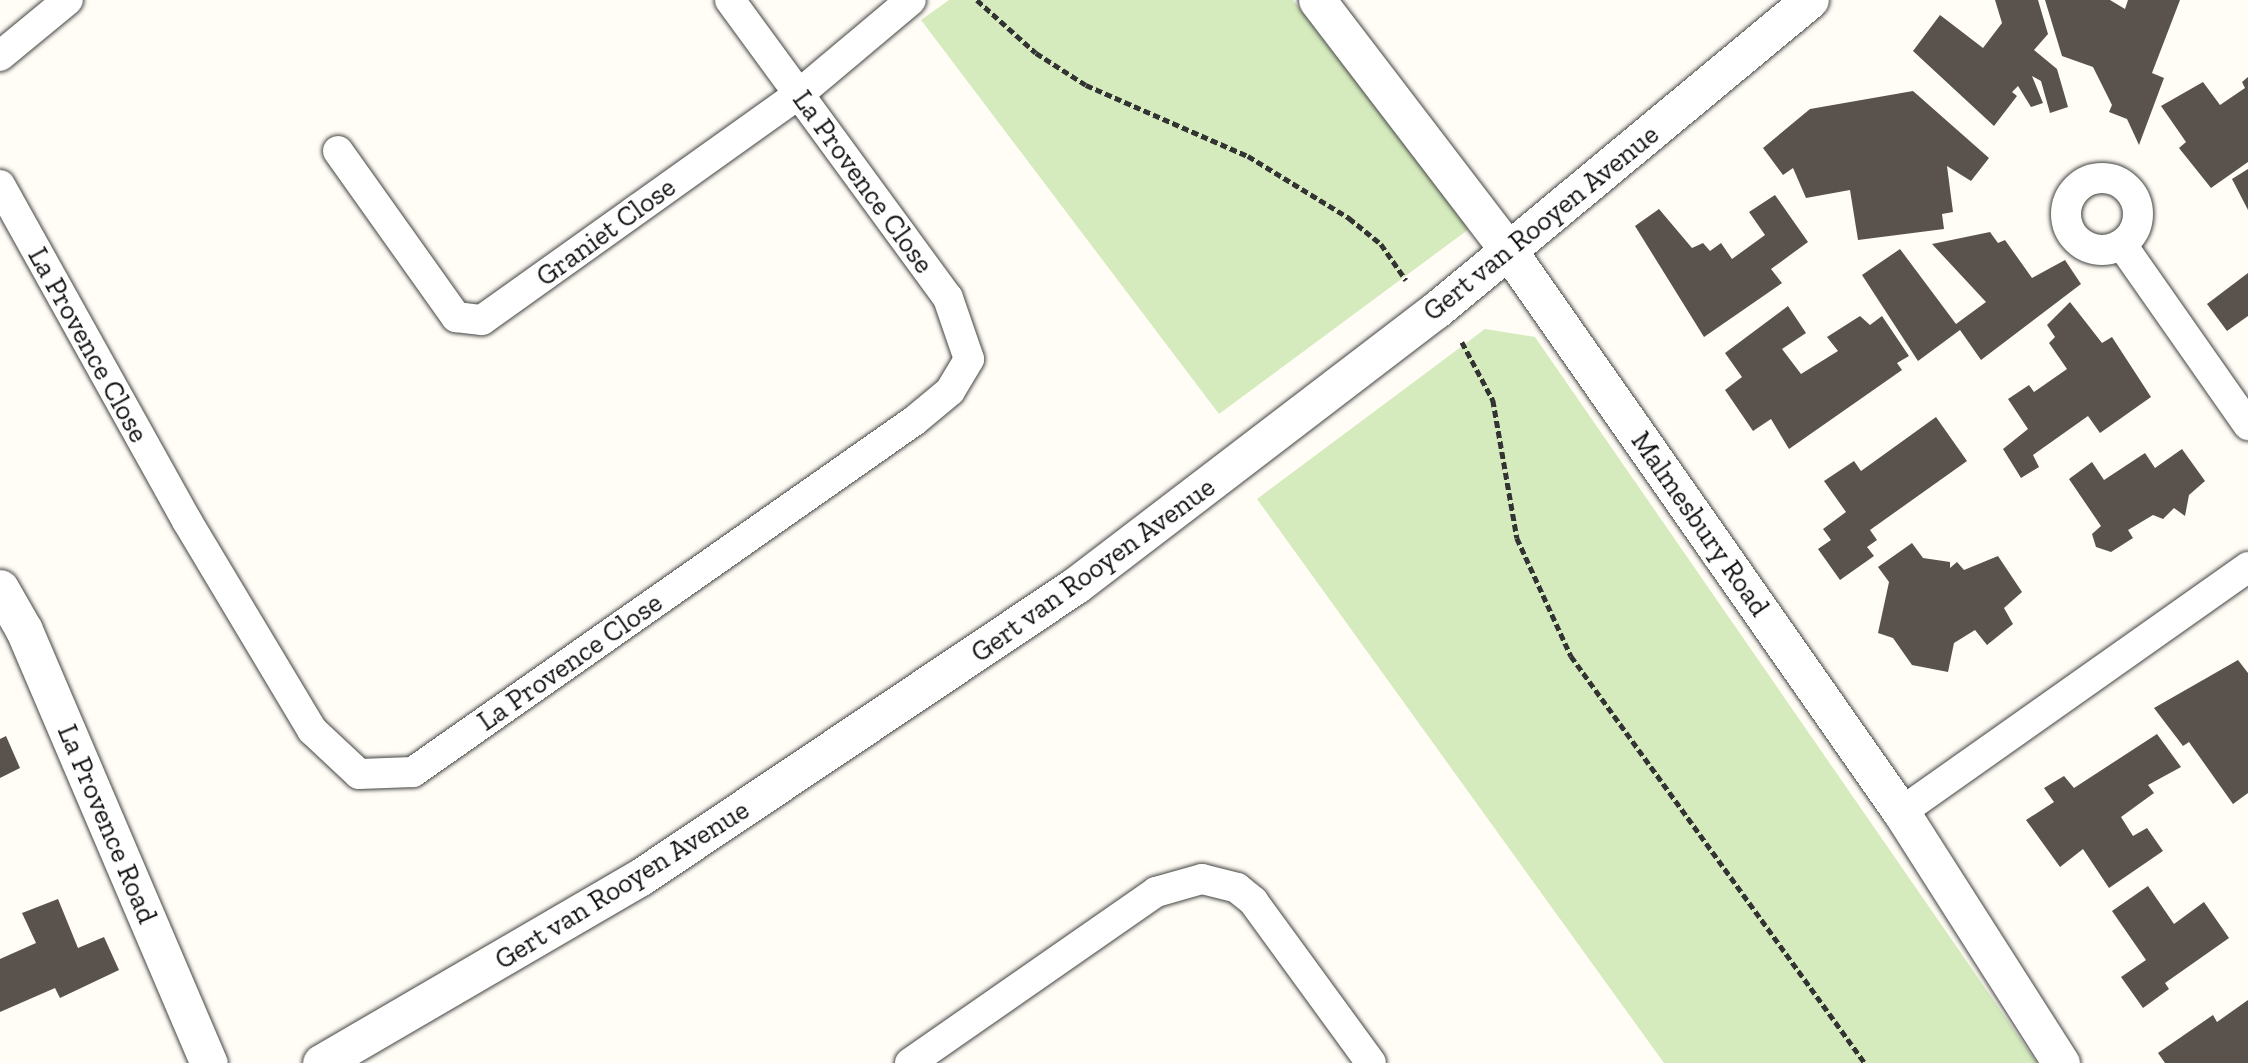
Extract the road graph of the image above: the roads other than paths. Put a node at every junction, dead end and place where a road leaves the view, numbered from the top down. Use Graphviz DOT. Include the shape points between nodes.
graph roads {
  1 [pos="68,0"];
  2 [pos="730,0"];
  3 [pos="911,0"];
  4 [pos="1317,0"];
  5 [pos="1810,0"];
  6 [pos="0,56"];
  7 [pos="799,94"];
  8 [pos="338,151"];
  9 [pos="0,185"];
  10 [pos="2122,245"];
  11 [pos="1508,250"];
  12 [pos="2248,425"];
  13 [pos="2248,567"];
  14 [pos="0,588"];
  15 [pos="1901,812"];
  16 [pos="209,1063"];
  17 [pos="321,1063"];
  18 [pos="910,1063"];
  19 [pos="1371,1063"];
  20 [pos="2061,1063"];
  1 -- 6 [label="street"];
  2 -- 7 [label="street, La Provence Close"];
  3 -- 7 [label="street, Graniet Close"];
  4 -- 11 [label="street, Malmesbury Road"];
  5 -- 11 [label="street, Gert van Rooyen Avenue"];
  7 -- 8 [label="street, Graniet Close" via="482,320 456,317"];
  7 -- 9 [label="street, La Provence Close" via="948,298 967,342 962,373 914,421 413,772 376,778 340,761 312,730 187,521"];
  10 -- 12 [label="street"];
  11 -- 15 [label="street, Malmesbury Road"];
  11 -- 17 [label="street, Gert van Rooyen Avenue" via="1183,507 927,690 639,878"];
  13 -- 15 [label="street"];
  14 -- 16 [label="street, La Provence Road" via="24,630"];
  15 -- 20 [label="street, Malmesbury Road"];
  18 -- 19 [label="street" via="1156,892 1202,879 1237,888 1253,901"];
}
